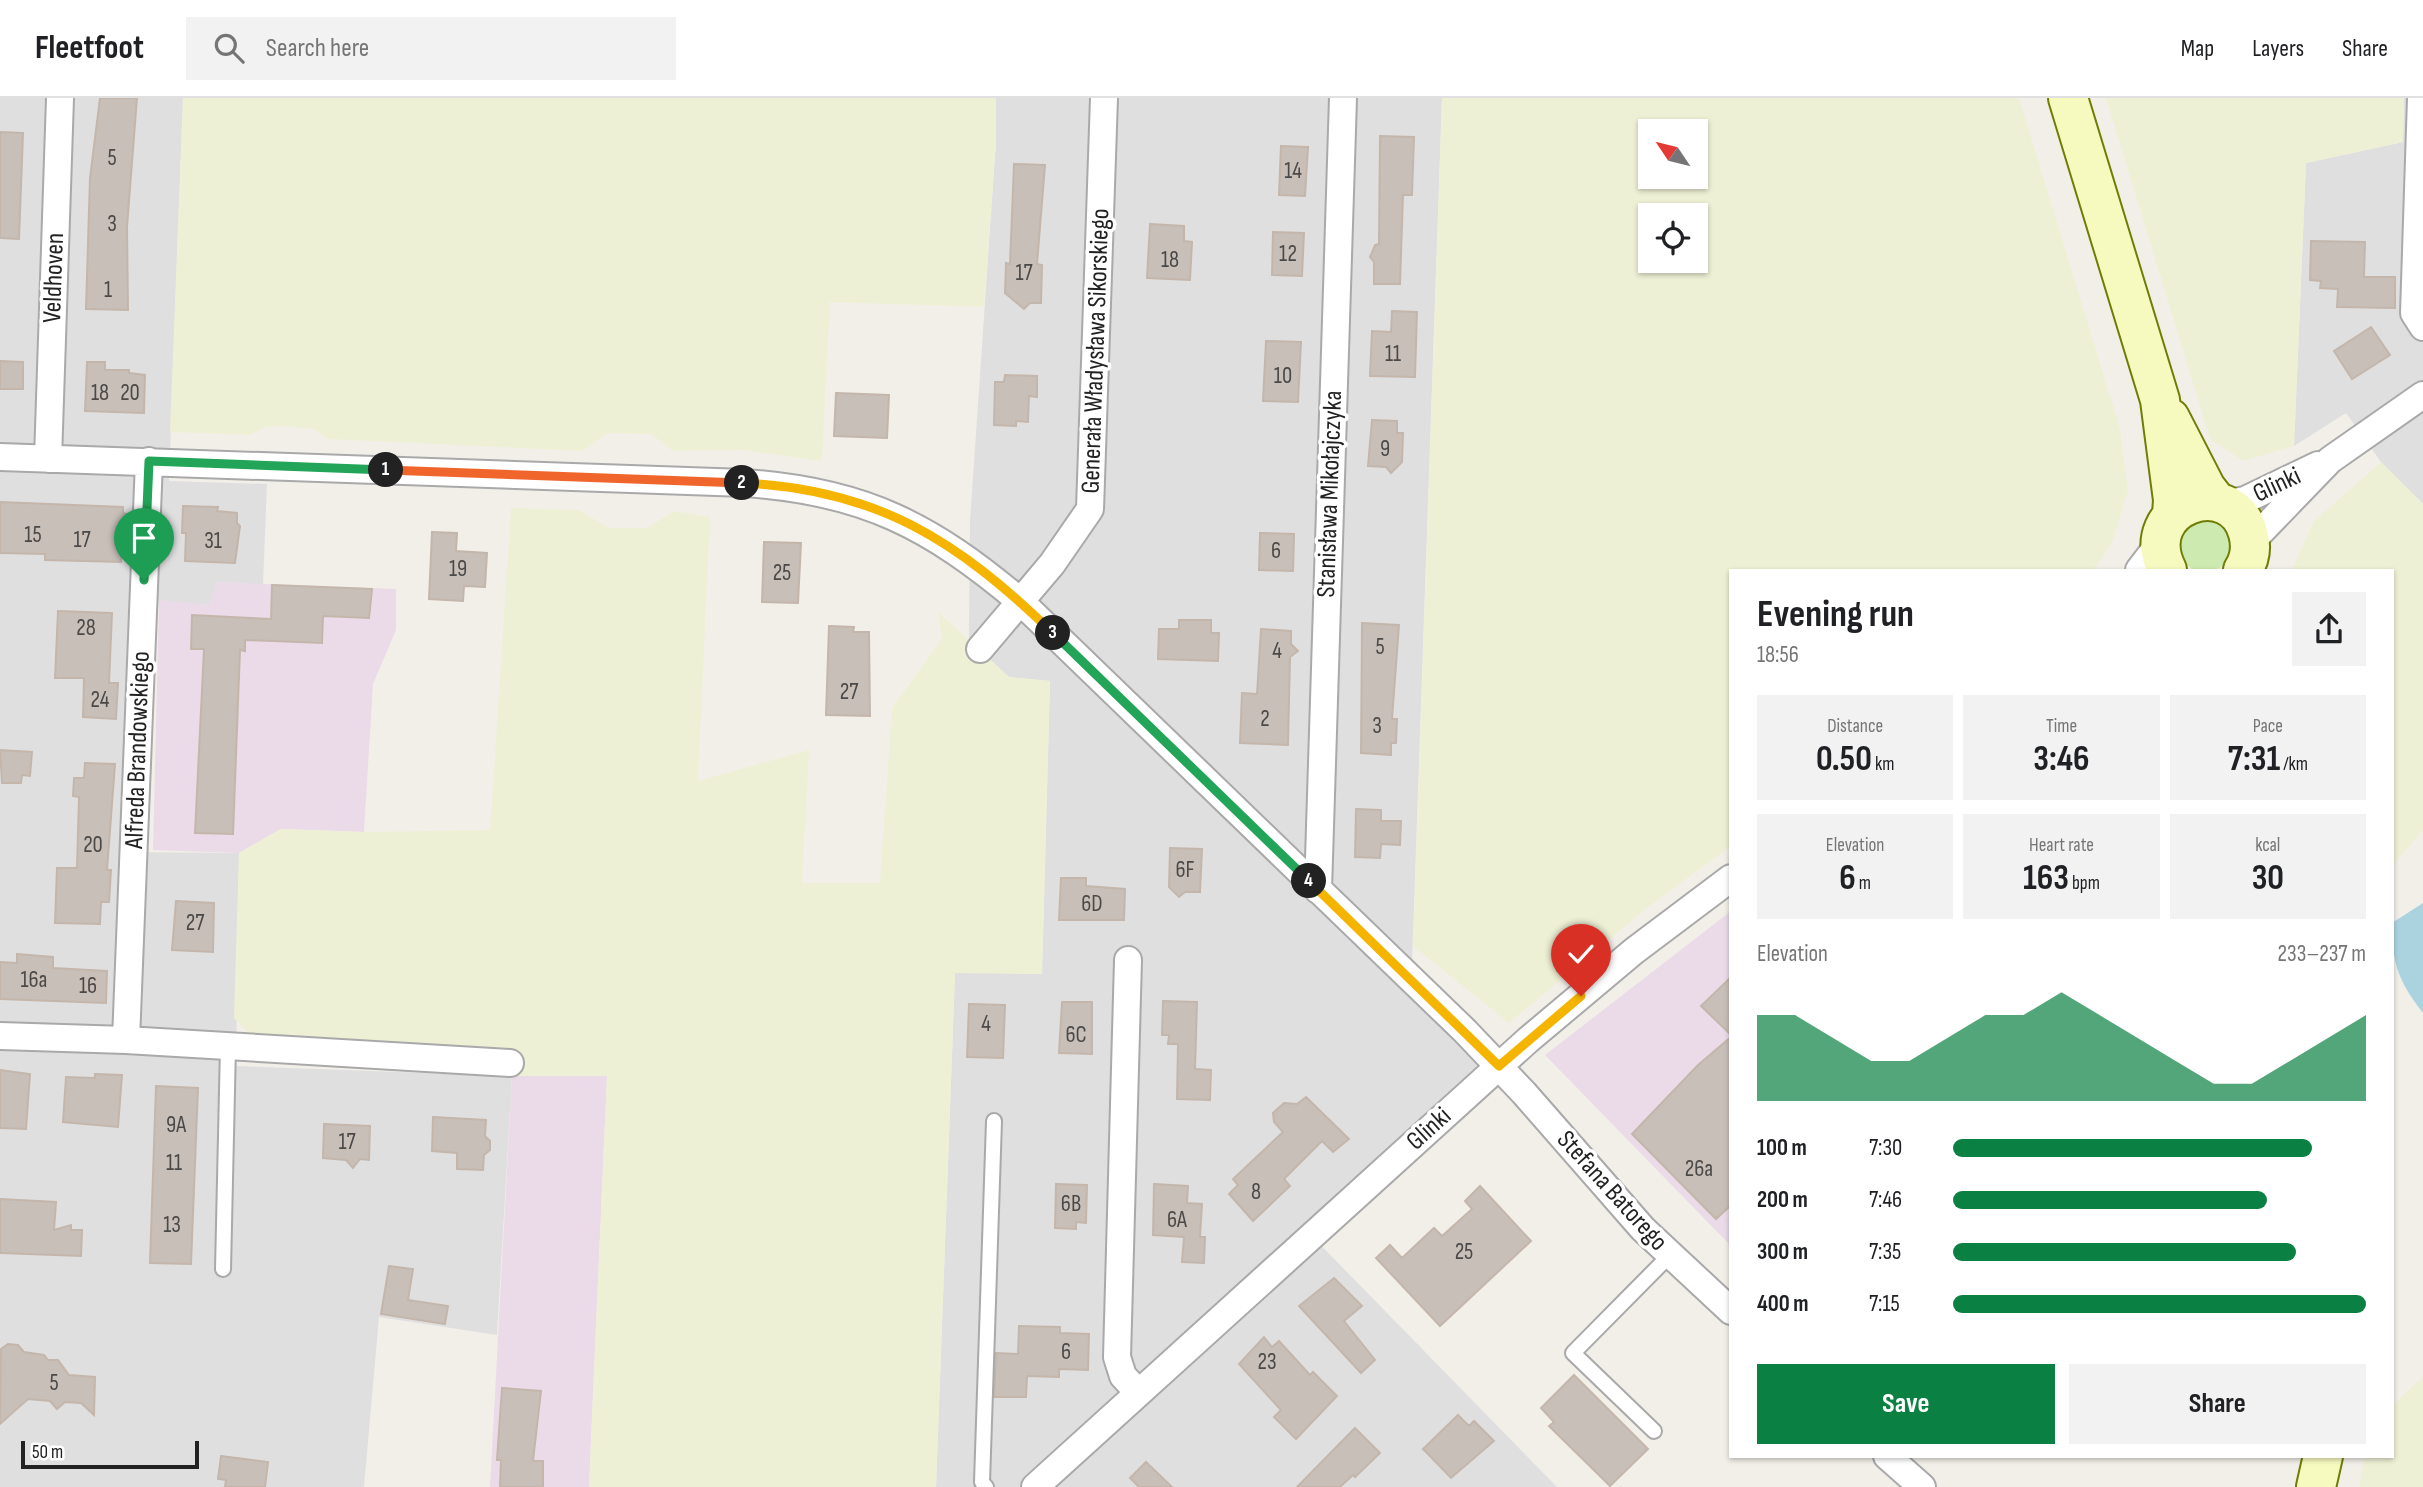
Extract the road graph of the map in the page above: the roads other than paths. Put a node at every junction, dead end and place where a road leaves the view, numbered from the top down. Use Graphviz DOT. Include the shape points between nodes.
graph roads {
  1 [pos="60,98"];
  2 [pos="1104,98"];
  3 [pos="1343,98"];
  4 [pos="2068,98"];
  5 [pos="2421,98"];
  6 [pos="2423,327"];
  7 [pos="2423,395"];
  8 [pos="2160,401"];
  9 [pos="0,457"];
  10 [pos="48,459"];
  11 [pos="2330,460"];
  12 [pos="149,461"];
  13 [pos="2220,503"];
  14 [pos="2159,550"];
  15 [pos="2246,557"];
  16 [pos="1021,602"];
  17 [pos="981,649"];
  18 [pos="1729,880"];
  19 [pos="1318,890"];
  20 [pos="1128,960"];
  21 [pos="0,1036"];
  22 [pos="126,1040"];
  23 [pos="228,1046"];
  24 [pos="509,1063"];
  25 [pos="1499,1066"];
  26 [pos="994,1121"];
  27 [pos="1670,1255"];
  28 [pos="223,1269"];
  29 [pos="1729,1309"];
  30 [pos="1138,1392"];
  31 [pos="1654,1432"];
  32 [pos="1889,1458"];
  33 [pos="2323,1458"];
  34 [pos="986,1487"];
  35 [pos="1035,1487"];
  36 [pos="1922,1487"];
  37 [pos="2316,1487"];
  1 -- 10 [label="street, Veldhoven"];
  2 -- 16 [label="street, Generała Władysława Sikorskiego" via="1090,509"];
  3 -- 19 [label="street, Stanisława Mikołajczyka"];
  4 -- 8 [label="main road"];
  5 -- 6 [label="street" via="2414,313"];
  7 -- 11 [label="street, Glinki"];
  8 -- 13 [label="main road" via="2206,488"];
  8 -- 14 [label="main road"];
  9 -- 10 [label="street, Stefana Batorego"];
  10 -- 12 [label="street, Stefana Batorego"];
  11 -- 13 [label="street, Glinki" via="2245,500"];
  11 -- 15 [label="street, Glinki"];
  12 -- 16 [label="street, Stefana Batorego" via="821,492 891,513 969,558"];
  12 -- 22 [label="street, Alfreda Brandowskiego"];
  13 -- 14 [label="main road" via="2193,502"];
  13 -- 15 [label="main road" via="2242,520"];
  16 -- 17 [label="street, Generała Władysława Sikorskiego"];
  16 -- 19 [label="street, Stefana Batorego"];
  18 -- 25 [label="street, Glinki" via="1634,951"];
  19 -- 25 [label="street, Stefana Batorego"];
  20 -- 30 [label="street" via="1117,1357 1123,1376"];
  21 -- 22 [label="street"];
  22 -- 23 [label="street"];
  23 -- 24 [label="street"];
  23 -- 28 [label="lane"];
  25 -- 27 [label="street, Stefana Batorego"];
  25 -- 30 [label="street, Glinki"];
  26 -- 34 [label="lane" via="982,1482"];
  27 -- 29 [label="street, Stefana Batorego"];
  27 -- 31 [label="lane" via="1573,1353"];
  30 -- 35 [label="street, Glinki"];
  32 -- 36 [label="street"];
  33 -- 37 [label="main road"];
}
